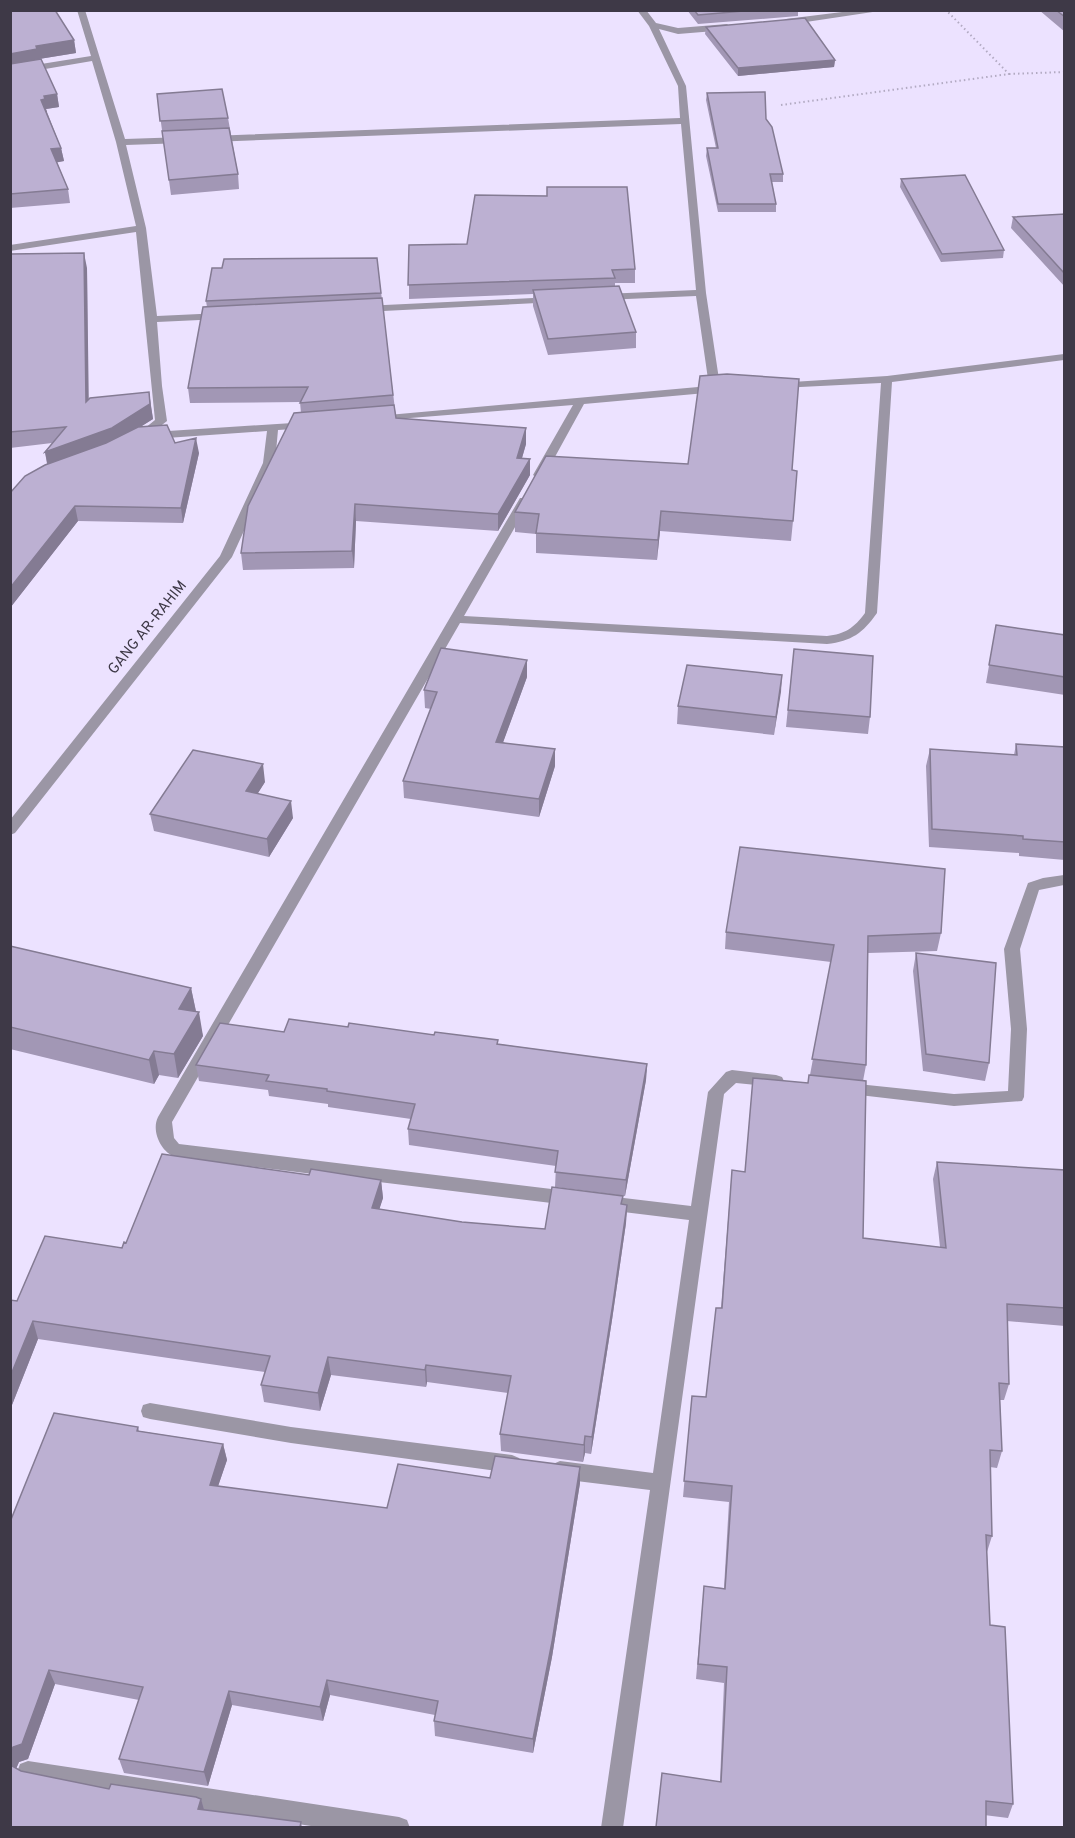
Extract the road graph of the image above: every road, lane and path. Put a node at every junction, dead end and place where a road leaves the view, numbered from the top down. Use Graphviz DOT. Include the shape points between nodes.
graph roads {
  1 [pos="81,10"];
  2 [pos="641,10"];
  3 [pos="882,10"];
  4 [pos="946,10"];
  5 [pos="778,22"];
  6 [pos="653,25"];
  7 [pos="734,26"];
  8 [pos="97,58"];
  9 [pos="10,72"];
  10 [pos="1065,72"];
  11 [pos="1009,75"];
  12 [pos="781,105"];
  13 [pos="686,121"];
  14 [pos="203,139"];
  15 [pos="192,140"];
  16 [pos="121,142"];
  17 [pos="141,228"];
  18 [pos="10,248"];
  19 [pos="701,293"];
  20 [pos="594,298"];
  21 [pos="570,299"];
  22 [pos="355,309"];
  23 [pos="235,315"];
  24 [pos="152,319"];
  25 [pos="1065,357"];
  26 [pos="887,379"];
  27 [pos="772,386"];
  28 [pos="580,402"];
  29 [pos="368,420"];
  30 [pos="320,424"];
  31 [pos="273,428"];
  32 [pos="457,619"];
  33 [pos="10,830"];
  34 [pos="1065,880"];
  35 [pos="797,1083"];
  36 [pos="830,1087"];
  37 [pos="699,1214"];
  38 [pos="150,1411"];
  39 [pos="661,1483"];
  40 [pos="28,1772"];
  41 [pos="399,1827"];
  42 [pos="612,1827"];
  1 -- 8 [label="street"];
  2 -- 6 [label="street"];
  3 -- 5 [label="street"];
  4 -- 11 [label="path"];
  6 -- 7 [label="street" via="678,31"];
  6 -- 13 [label="street" via="682,86"];
  8 -- 9 [label="street"];
  8 -- 16 [label="street"];
  10 -- 11 [label="path"];
  11 -- 12 [label="path"];
  13 -- 14 [label="street"];
  13 -- 19 [label="street"];
  15 -- 16 [label="street"];
  16 -- 17 [label="street"];
  17 -- 18 [label="street"];
  17 -- 24 [label="street"];
  19 -- 20 [label="street"];
  19 -- 28 [label="street" via="720,389"];
  21 -- 22 [label="street"];
  23 -- 24 [label="street"];
  24 -- 31 [label="street" via="161,421 136,439"];
  25 -- 26 [label="street"];
  26 -- 27 [label="street"];
  26 -- 32 [label="street" via="871,614 860,630 847,638"];
  28 -- 29 [label="street"];
  28 -- 32 [label="street"];
  30 -- 31 [label="street"];
  31 -- 33 [label="street, GANG AR-RAHIM" via="269,463 226,557"];
  32 -- 37 [label="street" via="164,1122 166,1141 175,1149"];
  34 -- 36 [label="street" via="1033,887 1012,949 1019,1029 1016,1097 954,1100"];
  35 -- 37 [label="street" via="732,1076 716,1092"];
  37 -- 39 [label="street"];
  38 -- 39 [label="street" via="291,1435"];
  39 -- 42 [label="street"];
  40 -- 41 [label="street"];
}
